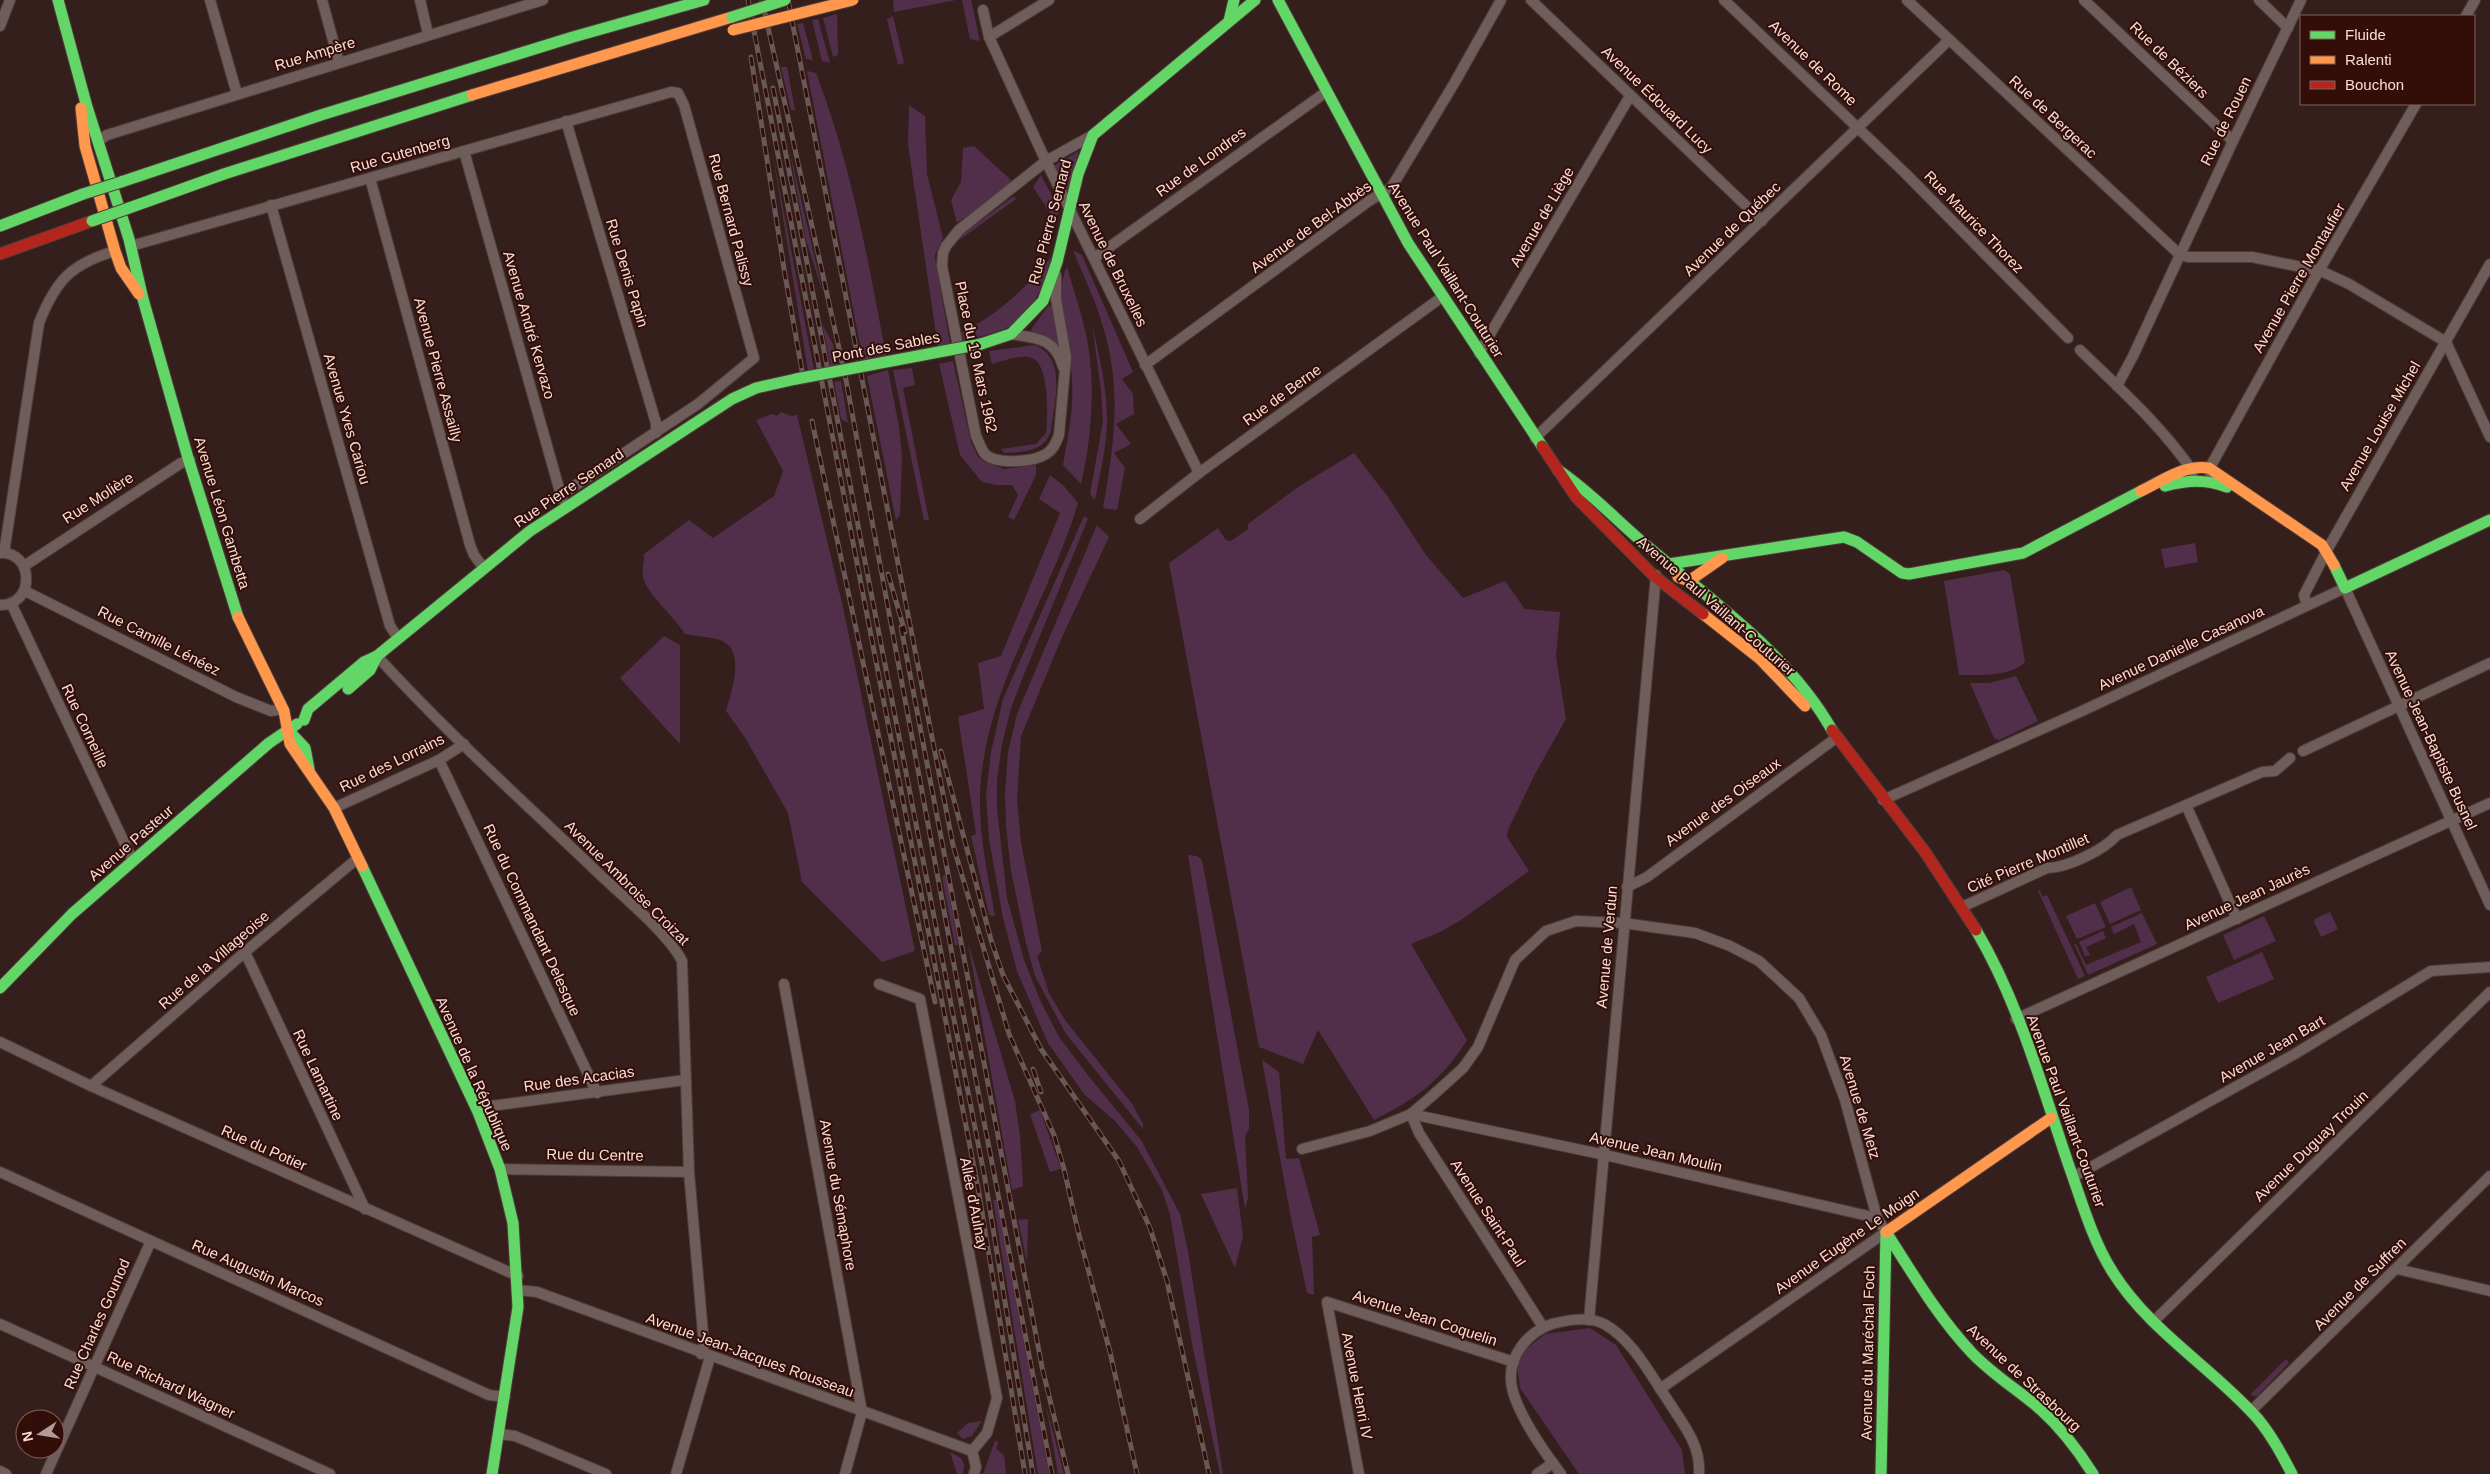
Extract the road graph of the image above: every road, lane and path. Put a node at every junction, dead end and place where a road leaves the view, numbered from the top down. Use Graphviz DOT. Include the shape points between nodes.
graph roads {
  1 [pos="10,0"];
  2 [pos="58,0"];
  3 [pos="210,0"];
  4 [pos="322,0"];
  5 [pos="420,0"];
  6 [pos="662,0"];
  7 [pos="704,0"];
  8 [pos="785,0"];
  9 [pos="853,0"];
  10 [pos="1049,0"];
  11 [pos="1234,0"];
  12 [pos="1255,0"];
  13 [pos="1278,0"];
  14 [pos="1501,0"];
  15 [pos="1531,0"];
  16 [pos="1724,0"];
  17 [pos="1907,0"];
  18 [pos="2084,0"];
  19 [pos="2259,0"];
  20 [pos="2301,0"];
  21 [pos="2475,0"];
  22 [pos="536,1"];
  23 [pos="982,10"];
  24 [pos="2467,15"];
  25 [pos="643,16"];
  26 [pos="1229,21"];
  27 [pos="0,26"];
  28 [pos="693,27"];
  29 [pos="2288,28"];
  30 [pos="428,34"];
  31 [pos="989,37"];
  32 [pos="1949,40"];
  33 [pos="338,62"];
  34 [pos="78,81"];
  35 [pos="677,92"];
  36 [pos="1326,92"];
  37 [pos="237,94"];
  38 [pos="1630,96"];
  39 [pos="2415,105"];
  40 [pos="566,121"];
  41 [pos="1859,128"];
  42 [pos="1093,135"];
  43 [pos="98,141"];
  44 [pos="2232,141"];
  45 [pos="85,146"];
  46 [pos="464,151"];
  47 [pos="1046,161"];
  48 [pos="370,178"];
  49 [pos="1381,195"];
  50 [pos="271,205"];
  51 [pos="1070,210"];
  52 [pos="1762,221"];
  53 [pos="0,226"];
  54 [pos="131,246"];
  55 [pos="115,251"];
  56 [pos="0,254"];
  57 [pos="2180,255"];
  58 [pos="1094,258"];
  59 [pos="1057,262"];
  60 [pos="2490,264"];
  61 [pos="2321,271"];
  62 [pos="1442,297"];
  63 [pos="143,299"];
  64 [pos="1011,334"];
  65 [pos="2068,338"];
  66 [pos="2446,342"];
  67 [pos="981,344"];
  68 [pos="2080,350"];
  69 [pos="1479,353"];
  70 [pos="754,358"];
  71 [pos="1145,365"];
  72 [pos="1065,372"];
  73 [pos="796,379"];
  74 [pos="2117,386"];
  75 [pos="656,433"];
  76 [pos="2490,437"];
  77 [pos="1535,438"];
  78 [pos="190,460"];
  79 [pos="2190,468"];
  80 [pos="2209,468"];
  81 [pos="1558,470"];
  82 [pos="1199,473"];
  83 [pos="2198,479"];
  84 [pos="2212,481"];
  85 [pos="2245,494"];
  86 [pos="561,495"];
  87 [pos="2138,495"];
  88 [pos="565,508"];
  89 [pos="1140,519"];
  90 [pos="2490,520"];
  91 [pos="2327,550"];
  92 [pos="2,553"];
  93 [pos="1724,557"];
  94 [pos="24,566"];
  95 [pos="483,567"];
  96 [pos="1662,570"];
  97 [pos="1689,581"];
  98 [pos="2345,588"];
  99 [pos="24,591"];
  100 [pos="11,603"];
  101 [pos="0,605"];
  102 [pos="2307,605"];
  103 [pos="398,638"];
  104 [pos="377,656"];
  105 [pos="2490,663"];
  106 [pos="2399,706"];
  107 [pos="282,709"];
  108 [pos="290,730"];
  109 [pos="1836,738"];
  110 [pos="464,744"];
  111 [pos="2303,750"];
  112 [pos="2290,758"];
  113 [pos="440,760"];
  114 [pos="1884,800"];
  115 [pos="2490,803"];
  116 [pos="2186,805"];
  117 [pos="334,808"];
  118 [pos="2451,821"];
  119 [pos="358,858"];
  120 [pos="132,861"];
  121 [pos="1627,887"];
  122 [pos="2490,905"];
  123 [pos="1962,907"];
  124 [pos="2237,919"];
  125 [pos="1623,923"];
  126 [pos="245,952"];
  127 [pos="2490,966"];
  128 [pos="784,984"];
  129 [pos="879,984"];
  130 [pos="0,988"];
  131 [pos="2490,992"];
  132 [pos="2016,1019"];
  133 [pos="0,1042"];
  134 [pos="685,1080"];
  135 [pos="91,1086"];
  136 [pos="597,1092"];
  137 [pos="476,1108"];
  138 [pos="1411,1114"];
  139 [pos="2051,1118"];
  140 [pos="1302,1149"];
  141 [pos="1605,1155"];
  142 [pos="500,1169"];
  143 [pos="0,1172"];
  144 [pos="689,1172"];
  145 [pos="2490,1176"];
  146 [pos="2073,1177"];
  147 [pos="365,1210"];
  148 [pos="1877,1218"];
  149 [pos="1886,1232"];
  150 [pos="151,1241"];
  151 [pos="1901,1255"];
  152 [pos="1885,1259"];
  153 [pos="2397,1269"];
  154 [pos="518,1276"];
  155 [pos="518,1290"];
  156 [pos="2490,1291"];
  157 [pos="1327,1302"];
  158 [pos="1589,1320"];
  159 [pos="2153,1322"];
  160 [pos="0,1324"];
  161 [pos="1543,1327"];
  162 [pos="705,1355"];
  163 [pos="1514,1362"];
  164 [pos="95,1366"];
  165 [pos="1660,1389"];
  166 [pos="505,1397"];
  167 [pos="2251,1411"];
  168 [pos="862,1412"];
  169 [pos="500,1434"];
  170 [pos="972,1451"];
  171 [pos="1553,1463"];
  172 [pos="0,1471"];
  173 [pos="6,1474"];
  174 [pos="46,1474"];
  175 [pos="330,1474"];
  176 [pos="492,1474"];
  177 [pos="606,1474"];
  178 [pos="676,1474"];
  179 [pos="844,1474"];
  180 [pos="974,1474"];
  181 [pos="1359,1474"];
  182 [pos="1537,1474"];
  183 [pos="1561,1474"];
  184 [pos="1699,1474"];
  185 [pos="1881,1474"];
  186 [pos="2093,1474"];
  187 [pos="2292,1474"];
  1 -- 27 [label="street"];
  2 -- 34 [label="main road, Avenue Léon Gambetta"];
  3 -- 37 [label="street"];
  4 -- 33 [label="street"];
  5 -- 30 [label="street"];
  6 -- 25 [label="main road"];
  7 -- 25 [label="main road"];
  8 -- 28 [label="main road, bridge"];
  9 -- 28 [label="main road, bridge" via="725,32"];
  10 -- 31 [label="street"];
  11 -- 26 [label="main road"];
  12 -- 26 [label="main road, Rue Pierre Semard"];
  13 -- 36 [label="main road, Avenue Paul Vaillant-Couturier"];
  14 -- 49 [label="street, Avenue de Bel-Abbès" via="1391,188"];
  15 -- 38 [label="street, Avenue Édouard Lucy"];
  16 -- 41 [label="street, Avenue de Rome"];
  17 -- 32 [label="street, Rue de Bergerac"];
  18 -- 44 [label="street, Rue de Béziers"];
  19 -- 29 [label="street"];
  20 -- 29 [label="street, Rue de Rouen"];
  21 -- 24 [label="street"];
  22 -- 30 [label="street, Rue Ampère"];
  23 -- 31 [label="street, Avenue de Bruxelles"];
  25 -- 53 [label="main road, bridge" via="206,152"];
  26 -- 42 [label="main road, Rue Pierre Semard"];
  28 -- 56 [label="main road, bridge" via="224,174"];
  29 -- 44 [label="street, Rue de Rouen"];
  30 -- 33 [label="street, Rue Ampère"];
  31 -- 47 [label="street, Avenue de Bruxelles"];
  32 -- 41 [label="street, Avenue de Québec"];
  32 -- 57 [label="street, Rue de Bergerac"];
  33 -- 37 [label="street, Rue Ampère"];
  34 -- 43 [label="main road, Avenue Léon Gambetta"];
  34 -- 45 [label="main road, Avenue Léon Gambetta"];
  35 -- 40 [label="street, Rue Gutenberg"];
  35 -- 70 [label="street, Rue Bernard Palissy" via="682,99"];
  36 -- 49 [label="main road, Avenue Paul Vaillant-Couturier"];
  36 -- 58 [label="street, Rue de Londres"];
  37 -- 43 [label="street, Rue Ampère" via="107,135"];
  38 -- 52 [label="street, Avenue Édouard Lucy"];
  38 -- 69 [label="street, Avenue de Liège"];
  39 -- 61 [label="street, Avenue Pierre Montaufier"];
  40 -- 46 [label="street, Rue Gutenberg"];
  40 -- 75 [label="street, Rue Denis Papin" via="656,423"];
  41 -- 52 [label="street, Avenue de Québec"];
  41 -- 65 [label="street, Rue Maurice Thorez"];
  42 -- 47 [label="street, Rue Pierre Semard"];
  42 -- 51 [label="main road, Rue Pierre Semard" via="1080,166"];
  43 -- 45 [label="main road"];
  43 -- 54 [label="main road, Avenue Léon Gambetta"];
  44 -- 57 [label="street, Rue de Rouen"];
  45 -- 55 [label="main road, Avenue Léon Gambetta"];
  46 -- 48 [label="street, Rue Gutenberg"];
  46 -- 86 [label="street, Avenue André Kervazo"];
  47 -- 51 [label="street, Avenue de Bruxelles"];
  47 -- 72 [label="street, Place du 19 Mars 1962" via="959,230 943,252 942,266 975,428 986,455 1005,462 1040,457 1051,449 1059,435"];
  48 -- 50 [label="street, Rue Gutenberg"];
  48 -- 95 [label="street, Avenue Pierre Assailly" via="470,545"];
  49 -- 62 [label="main road, Avenue Paul Vaillant-Couturier"];
  49 -- 71 [label="street, Avenue de Bel-Abbès"];
  50 -- 54 [label="street, Rue Gutenberg"];
  50 -- 103 [label="street, Avenue Yves Cariou" via="390,626"];
  51 -- 58 [label="street, Avenue de Bruxelles"];
  51 -- 59 [label="main road, Rue Pierre Semard"];
  52 -- 77 [label="street, Avenue de Québec"];
  54 -- 55 [label="main road"];
  54 -- 63 [label="main road, Avenue Léon Gambetta"];
  55 -- 63 [label="main road, Avenue Léon Gambetta" via="121,268"];
  55 -- 92 [label="street" via="86,260 64,278 49,297 39,323"];
  57 -- 61 [label="street" via="2252,257"];
  57 -- 74 [label="street, Rue de Rouen"];
  58 -- 71 [label="street, Avenue de Bruxelles"];
  59 -- 64 [label="main road, Rue Pierre Semard" via="1043,301"];
  59 -- 72 [label="street, Place du 19 Mars 1962" via="1056,300 1065,345"];
  60 -- 66 [label="street, Avenue Louise Michel"];
  61 -- 66 [label="street" via="2349,284"];
  61 -- 80 [label="street, Avenue Pierre Montaufier"];
  62 -- 69 [label="main road, Avenue Paul Vaillant-Couturier"];
  62 -- 82 [label="street, Rue de Berne"];
  63 -- 78 [label="main road, Avenue Léon Gambetta"];
  64 -- 67 [label="main road, Rue Pierre Semard"];
  64 -- 72 [label="street, Place du 19 Mars 1962" via="1044,340 1057,351"];
  66 -- 76 [label="street"];
  66 -- 91 [label="street, Avenue Louise Michel"];
  67 -- 73 [label="main road, Pont des Sables, bridge"];
  68 -- 74 [label="street"];
  69 -- 77 [label="main road, Avenue Paul Vaillant-Couturier"];
  70 -- 75 [label="street, Rue Pierre Semard"];
  71 -- 82 [label="street, Avenue de Bruxelles"];
  73 -- 88 [label="main road, Rue Pierre Semard" via="756,388 732,399"];
  74 -- 79 [label="street"];
  75 -- 86 [label="street, Rue Pierre Semard"];
  77 -- 81 [label="main road, Avenue Paul Vaillant-Couturier"];
  78 -- 94 [label="street, Rue Molière"];
  78 -- 107 [label="main road, Avenue Léon Gambetta" via="238,618"];
  79 -- 80 [label="main road"];
  79 -- 83 [label="street"];
  79 -- 87 [label="main road"];
  80 -- 84 [label="street"];
  80 -- 85 [label="main road"];
  81 -- 96 [label="main road, Avenue Paul Vaillant-Couturier" via="1583,487 1628,530"];
  81 -- 96 [label="main road, Avenue Paul Vaillant-Couturier" via="1576,497 1596,518"];
  82 -- 89 [label="street, Rue de Berne"];
  83 -- 84 [label="main road"];
  83 -- 87 [label="main road"];
  84 -- 85 [label="main road"];
  85 -- 91 [label="main road" via="2299,527"];
  86 -- 88 [label="street, Avenue André Kervazo"];
  87 -- 93 [label="main road" via="2023,552 1909,574 1902,574 1844,537"];
  88 -- 95 [label="main road, Rue Pierre Semard"];
  90 -- 98 [label="main road, Avenue Danielle Casanova"];
  91 -- 98 [label="main road"];
  91 -- 102 [label="street, Avenue Louise Michel" via="2304,595"];
  92 -- 94 [label="street" via="19,559"];
  93 -- 96 [label="main road"];
  93 -- 97 [label="main road"];
  94 -- 99 [label="street" via="27,582"];
  95 -- 103 [label="main road, Rue Pierre Semard"];
  96 -- 97 [label="main road, Avenue Paul Vaillant-Couturier"];
  96 -- 109 [label="main road, Avenue Paul Vaillant-Couturier" via="1760,659"];
  96 -- 121 [label="street, Avenue de Verdun"];
  97 -- 109 [label="main road, Avenue Paul Vaillant-Couturier" via="1791,672 1822,713"];
  98 -- 102 [label="street, Avenue Danielle Casanova"];
  98 -- 106 [label="street, Avenue Jean-Baptiste Busnel"];
  99 -- 100 [label="street"];
  99 -- 107 [label="street, Rue Camille Lénéez" via="236,697 271,711"];
  100 -- 101 [label="street"];
  100 -- 120 [label="street, Rue Corneille"];
  102 -- 114 [label="street, Avenue Danielle Casanova"];
  103 -- 104 [label="main road, Rue Pierre Semard"];
  104 -- 108 [label="main road, Rue Pierre Semard" via="364,662 308,709 304,720"];
  104 -- 110 [label="street, Avenue Ambroise Croizat"];
  105 -- 106 [label="street"];
  106 -- 111 [label="street"];
  106 -- 118 [label="street, Avenue Jean-Baptiste Busnel"];
  107 -- 108 [label="main road, Avenue Léon Gambetta"];
  108 -- 117 [label="main road, Avenue de la République" via="301,739 308,753 309,769"];
  108 -- 120 [label="main road, Avenue Pasteur" via="269,743"];
  109 -- 114 [label="main road, Avenue Paul Vaillant-Couturier"];
  109 -- 121 [label="street, Avenue des Oiseaux" via="1647,877"];
  110 -- 113 [label="street, Rue des Lorrains"];
  110 -- 134 [label="street, Avenue Ambroise Croizat" via="676,949 682,961"];
  112 -- 116 [label="street, Cité Pierre Montillet" via="2275,771 2262,772"];
  113 -- 117 [label="street, Rue des Lorrains"];
  113 -- 136 [label="street, Rue du Commandant Delesque"];
  114 -- 123 [label="main road, Avenue Paul Vaillant-Couturier"];
  115 -- 118 [label="street, Avenue Jean Jaurès"];
  116 -- 123 [label="street, Cité Pierre Montillet" via="2117,835 2108,845 2057,868 2047,868"];
  116 -- 124 [label="street"];
  117 -- 119 [label="main road, Avenue de la République"];
  118 -- 122 [label="street, Avenue Jean-Baptiste Busnel"];
  118 -- 124 [label="street, Avenue Jean Jaurès"];
  119 -- 126 [label="street, Rue de la Villageoise"];
  119 -- 137 [label="main road, Avenue de la République"];
  120 -- 130 [label="main road, Avenue Pasteur" via="72,914"];
  121 -- 125 [label="street, Avenue de Verdun"];
  123 -- 132 [label="main road, Avenue Paul Vaillant-Couturier" via="1998,972"];
  124 -- 132 [label="street, Avenue Jean Jaurès"];
  125 -- 138 [label="street, Avenue de Metz" via="1576,921 1546,931 1529,946 1515,960 1478,1047 1463,1068"];
  125 -- 141 [label="street, Avenue de Verdun"];
  125 -- 148 [label="street, Avenue de Metz" via="1695,933 1730,946 1759,961 1799,998 1820,1034 1846,1100"];
  126 -- 135 [label="street, Rue de la Villageoise"];
  126 -- 147 [label="street, Rue Lamartine"];
  127 -- 146 [label="street, Avenue Jean Bart" via="2431,971 2294,1055"];
  128 -- 168 [label="street, Avenue du Sémaphore"];
  129 -- 170 [label="street, Allée d'Aulnay" via="920,999 996,1398 987,1433"];
  131 -- 159 [label="street, Avenue Duguay Trouin"];
  132 -- 139 [label="main road, Avenue Paul Vaillant-Couturier"];
  133 -- 135 [label="street, Rue du Potier"];
  134 -- 136 [label="street, Rue des Acacias"];
  134 -- 144 [label="street, Avenue Ambroise Croizat"];
  135 -- 147 [label="street, Rue du Potier"];
  136 -- 137 [label="street, Rue des Acacias"];
  137 -- 142 [label="main road, Avenue de la République"];
  138 -- 140 [label="street, Avenue de Metz" via="1370,1131"];
  138 -- 141 [label="street, Avenue Jean Moulin"];
  138 -- 161 [label="street, Avenue Saint-Paul" via="1419,1132"];
  139 -- 146 [label="main road, Avenue Paul Vaillant-Couturier"];
  139 -- 149 [label="main road, Avenue Eugène Le Moign"];
  141 -- 148 [label="street, Avenue Jean Moulin"];
  141 -- 158 [label="street, Avenue de Verdun"];
  142 -- 144 [label="street, Rue du Centre"];
  142 -- 154 [label="main road, Avenue de la République" via="513,1224"];
  143 -- 150 [label="street, Rue Augustin Marcos"];
  144 -- 162 [label="street, Avenue Ambroise Croizat"];
  145 -- 153 [label="street, Avenue de Suffren"];
  146 -- 159 [label="main road, Avenue Paul Vaillant-Couturier" via="2112,1270"];
  147 -- 154 [label="street, Rue du Potier"];
  148 -- 149 [label="street"];
  149 -- 151 [label="main road, Avenue de Strasbourg"];
  149 -- 152 [label="main road, Avenue du Maréchal Foch"];
  149 -- 165 [label="street, Avenue Eugène Le Moign"];
  150 -- 164 [label="street, Rue Charles Gounod"];
  150 -- 166 [label="street, Rue Augustin Marcos" via="490,1395"];
  151 -- 152 [label="street"];
  151 -- 186 [label="main road, Avenue de Strasbourg" via="1925,1294 1973,1354 2054,1422"];
  152 -- 185 [label="main road, Avenue du Maréchal Foch"];
  153 -- 156 [label="street"];
  153 -- 167 [label="street, Avenue de Suffren"];
  154 -- 155 [label="main road, Avenue de la République"];
  155 -- 162 [label="street, Avenue Jean-Jacques Rousseau" via="536,1292"];
  155 -- 166 [label="main road, Avenue de la République"];
  157 -- 163 [label="street, Avenue Jean Coquelin"];
  157 -- 181 [label="street, Avenue Henri IV"];
  158 -- 161 [label="street" via="1564,1321"];
  158 -- 165 [label="street" via="1603,1324 1624,1339"];
  159 -- 167 [label="main road, Avenue Paul Vaillant-Couturier"];
  160 -- 164 [label="street, Rue Richard Wagner"];
  161 -- 163 [label="street" via="1517,1351"];
  162 -- 168 [label="street, Avenue Jean-Jacques Rousseau"];
  162 -- 178 [label="street, Avenue Ambroise Croizat"];
  163 -- 171 [label="street" via="1510,1382 1518,1404"];
  164 -- 174 [label="street, Rue Charles Gounod"];
  164 -- 175 [label="street, Rue Richard Wagner"];
  165 -- 184 [label="street" via="1693,1438 1700,1464"];
  166 -- 169 [label="main road, Avenue de la République"];
  167 -- 187 [label="main road, Avenue Paul Vaillant-Couturier" via="2276,1444"];
  168 -- 170 [label="street, Avenue Jean-Jacques Rousseau"];
  168 -- 179 [label="street"];
  169 -- 176 [label="main road, Avenue de la République"];
  169 -- 177 [label="street" via="515,1436"];
  170 -- 180 [label="street" via="976,1467"];
  171 -- 182 [label="street"];
  171 -- 183 [label="street"];
  172 -- 173 [label="street"];
}
